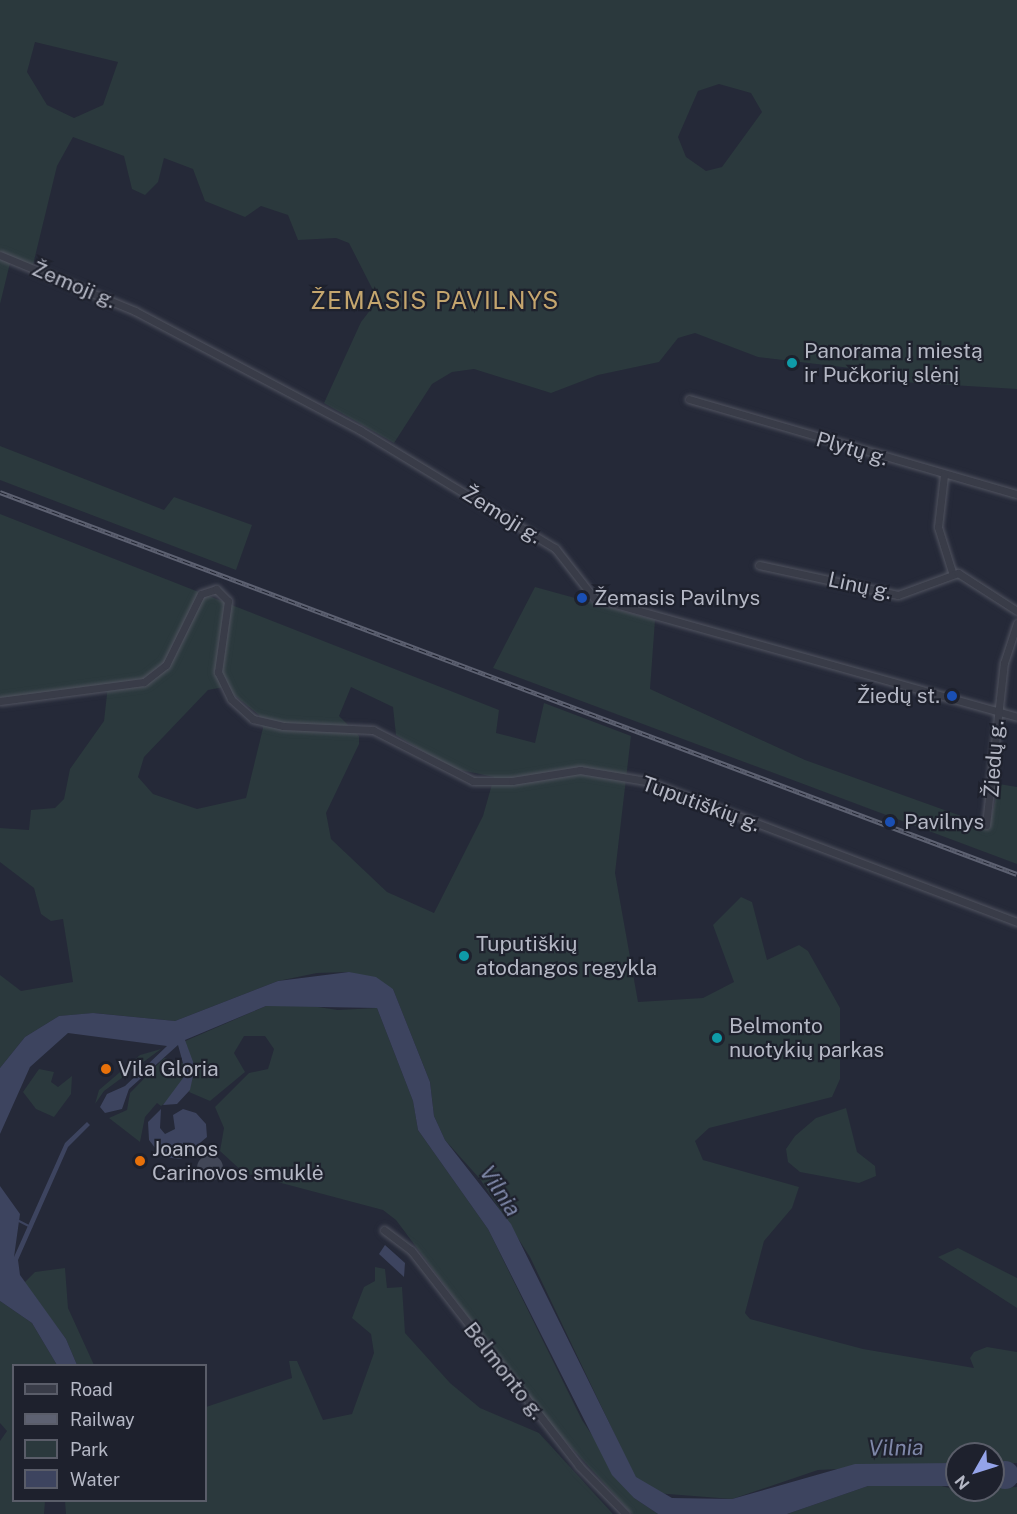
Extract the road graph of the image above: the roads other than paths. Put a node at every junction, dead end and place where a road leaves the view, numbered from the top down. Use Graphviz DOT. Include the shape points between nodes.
graph roads {
  1 [pos="0,255"];
  2 [pos="689,399"];
  3 [pos="944,475"];
  4 [pos="1017,494"];
  5 [pos="759,565"];
  6 [pos="952,572"];
  7 [pos="1017,610"];
  8 [pos="1017,623"];
  9 [pos="0,701"];
  10 [pos="998,712"];
  11 [pos="1017,717"];
  12 [pos="986,825"];
  13 [pos="1017,922"];
  14 [pos="384,1230"];
  15 [pos="626,1514"];
  1 -- 10 [label="street, Žemoji g." via="135,310 360,429 555,548 594,598"];
  2 -- 3 [label="street, Plytų g."];
  3 -- 4 [label="street, Plytų g."];
  3 -- 6 [label="street" via="938,527"];
  5 -- 6 [label="street, Linų g." via="905,595"];
  6 -- 7 [label="street"];
  8 -- 10 [label="street, Žiedų g." via="1007,645"];
  9 -- 13 [label="street, Tuputiškių g." via="129,686 153,676 176,650 201,594 216,589 228,601 218,672 231,699 253,719 283,726 373,730 472,780 512,781 580,771 646,781"];
  10 -- 11 [label="street, Žemoji g."];
  10 -- 12 [label="street, Žiedų g."];
  14 -- 15 [label="street, Belmonto g." via="411,1250 579,1466"];
}
